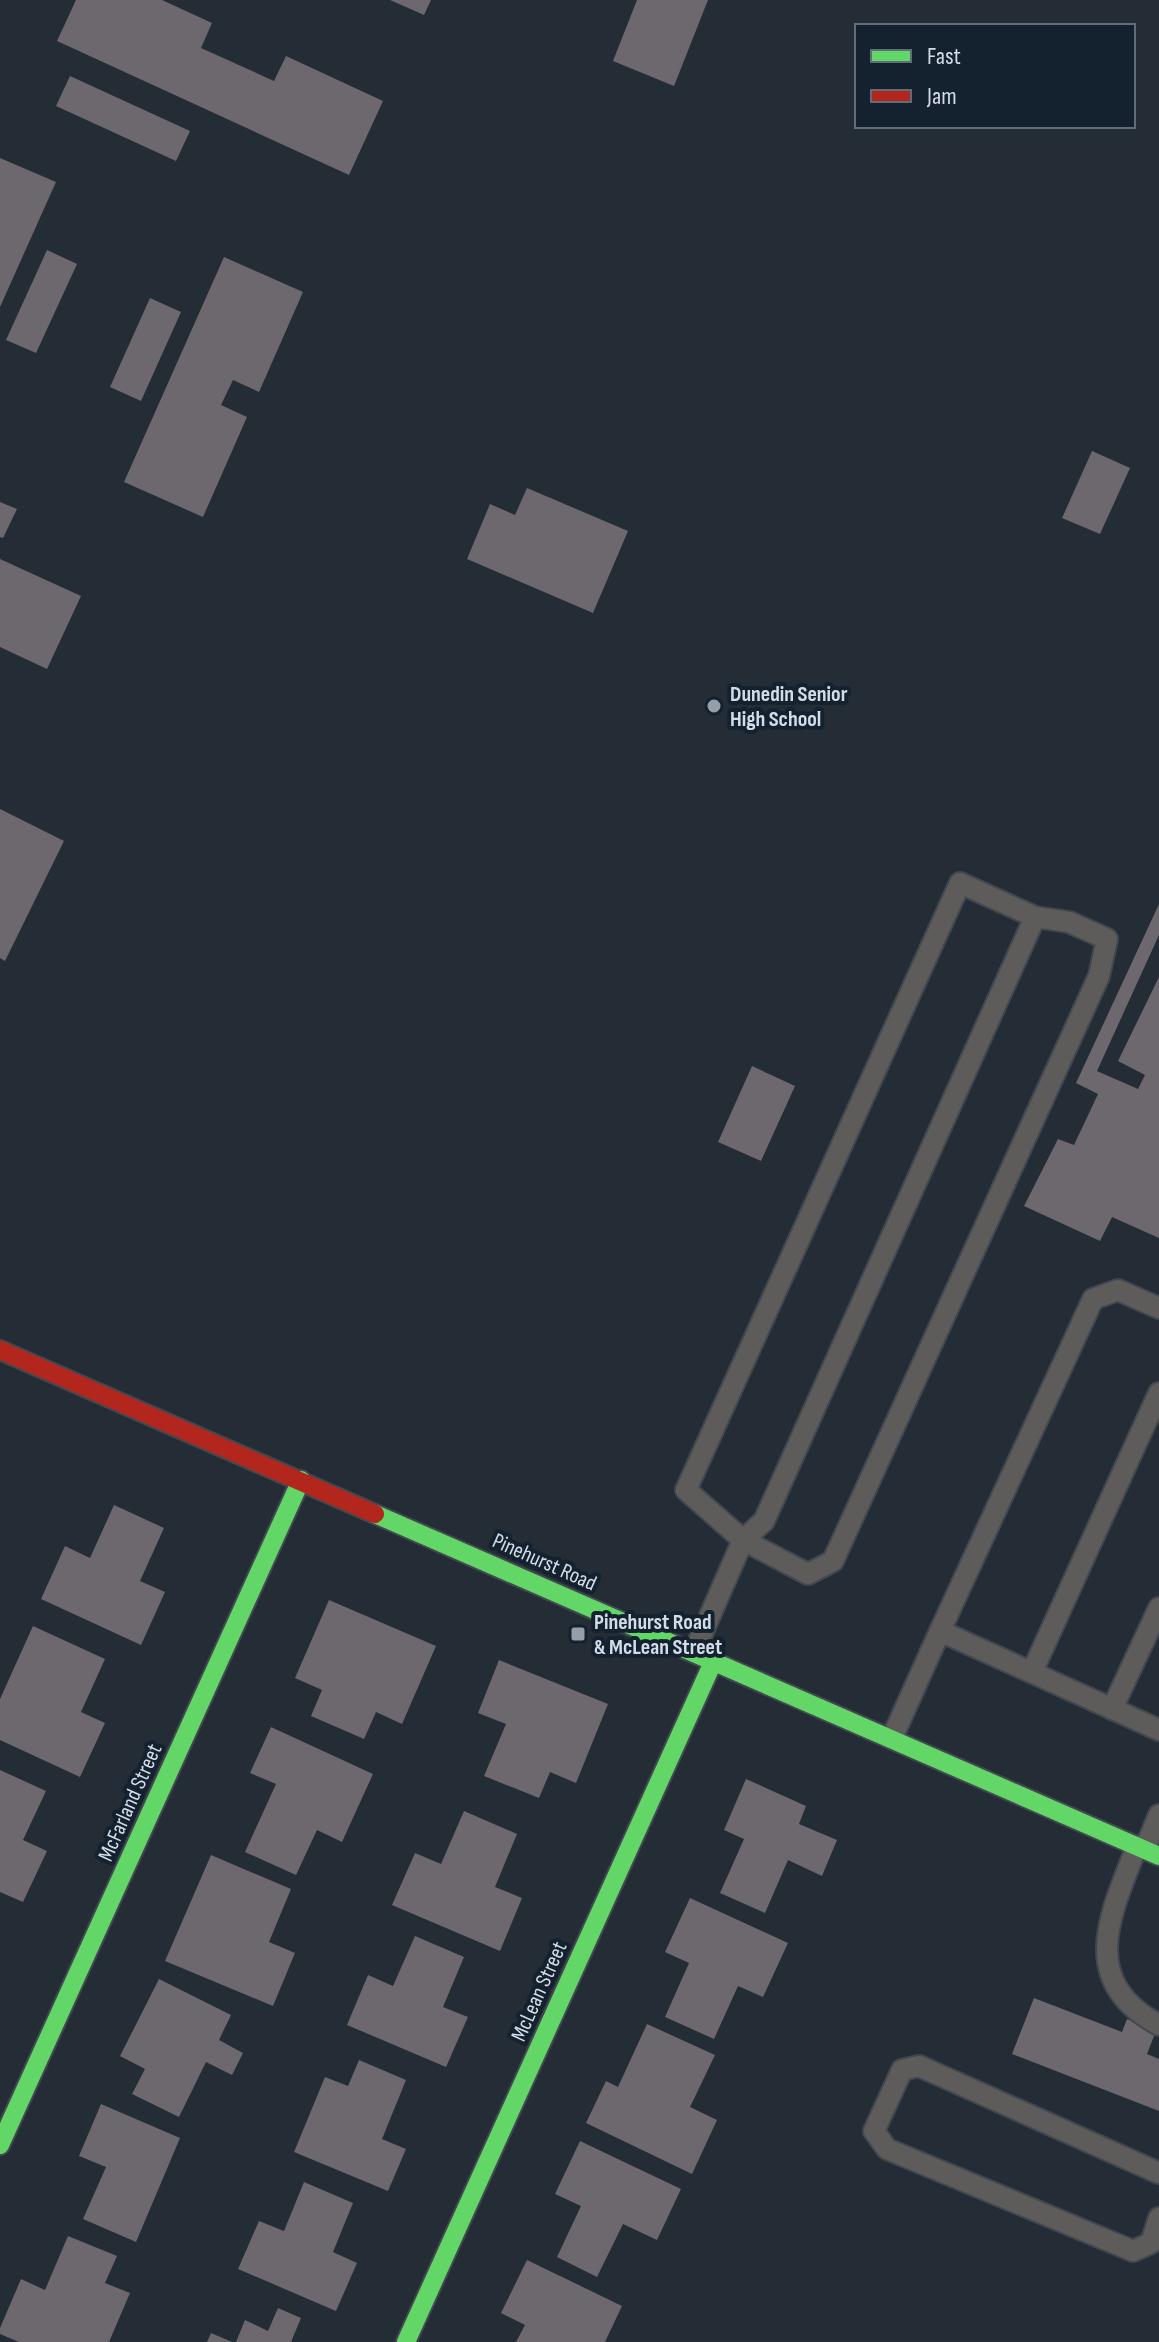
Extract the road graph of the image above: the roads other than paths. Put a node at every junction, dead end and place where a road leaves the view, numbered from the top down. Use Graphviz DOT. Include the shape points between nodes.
graph roads {
  1 [pos="1035,917"];
  2 [pos="1159,1308"];
  3 [pos="0,1350"];
  4 [pos="1159,1393"];
  5 [pos="301,1480"];
  6 [pos="743,1540"];
  7 [pos="1159,1608"];
  8 [pos="940,1631"];
  9 [pos="694,1652"];
  10 [pos="714,1660"];
  11 [pos="1032,1672"];
  12 [pos="1112,1709"];
  13 [pos="1159,1730"];
  14 [pos="892,1738"];
  15 [pos="1159,1815"];
  16 [pos="1147,1850"];
  17 [pos="1159,2025"];
  18 [pos="0,2145"];
  19 [pos="1159,2173"];
  20 [pos="1159,2218"];
  21 [pos="406,2342"];
  1 -- 6 [label="lane" via="764,1521"];
  1 -- 6 [label="lane" via="960,883 686,1490"];
  1 -- 6 [label="lane" via="1069,922 1107,939 1099,976 833,1561 808,1574"];
  2 -- 8 [label="lane" via="1118,1290 1093,1299"];
  3 -- 5 [label="street, Pinehurst Road"];
  4 -- 11 [label="lane"];
  5 -- 9 [label="street, Pinehurst Road"];
  5 -- 18 [label="street, McFarland Street"];
  6 -- 9 [label="lane"];
  7 -- 12 [label="lane"];
  8 -- 11 [label="lane"];
  8 -- 14 [label="lane"];
  9 -- 10 [label="street, Pinehurst Road"];
  10 -- 14 [label="street, Pinehurst Road"];
  10 -- 21 [label="street, McLean Street"];
  11 -- 12 [label="lane"];
  12 -- 13 [label="lane"];
  14 -- 16 [label="street, Pinehurst Road"];
  15 -- 16 [label="lane"];
  16 -- 17 [label="lane" via="1119,1893 1106,1964 1117,1993"];
  19 -- 20 [label="lane" via="919,2066 902,2070 874,2131 887,2149 1133,2251 1151,2243"];
}
